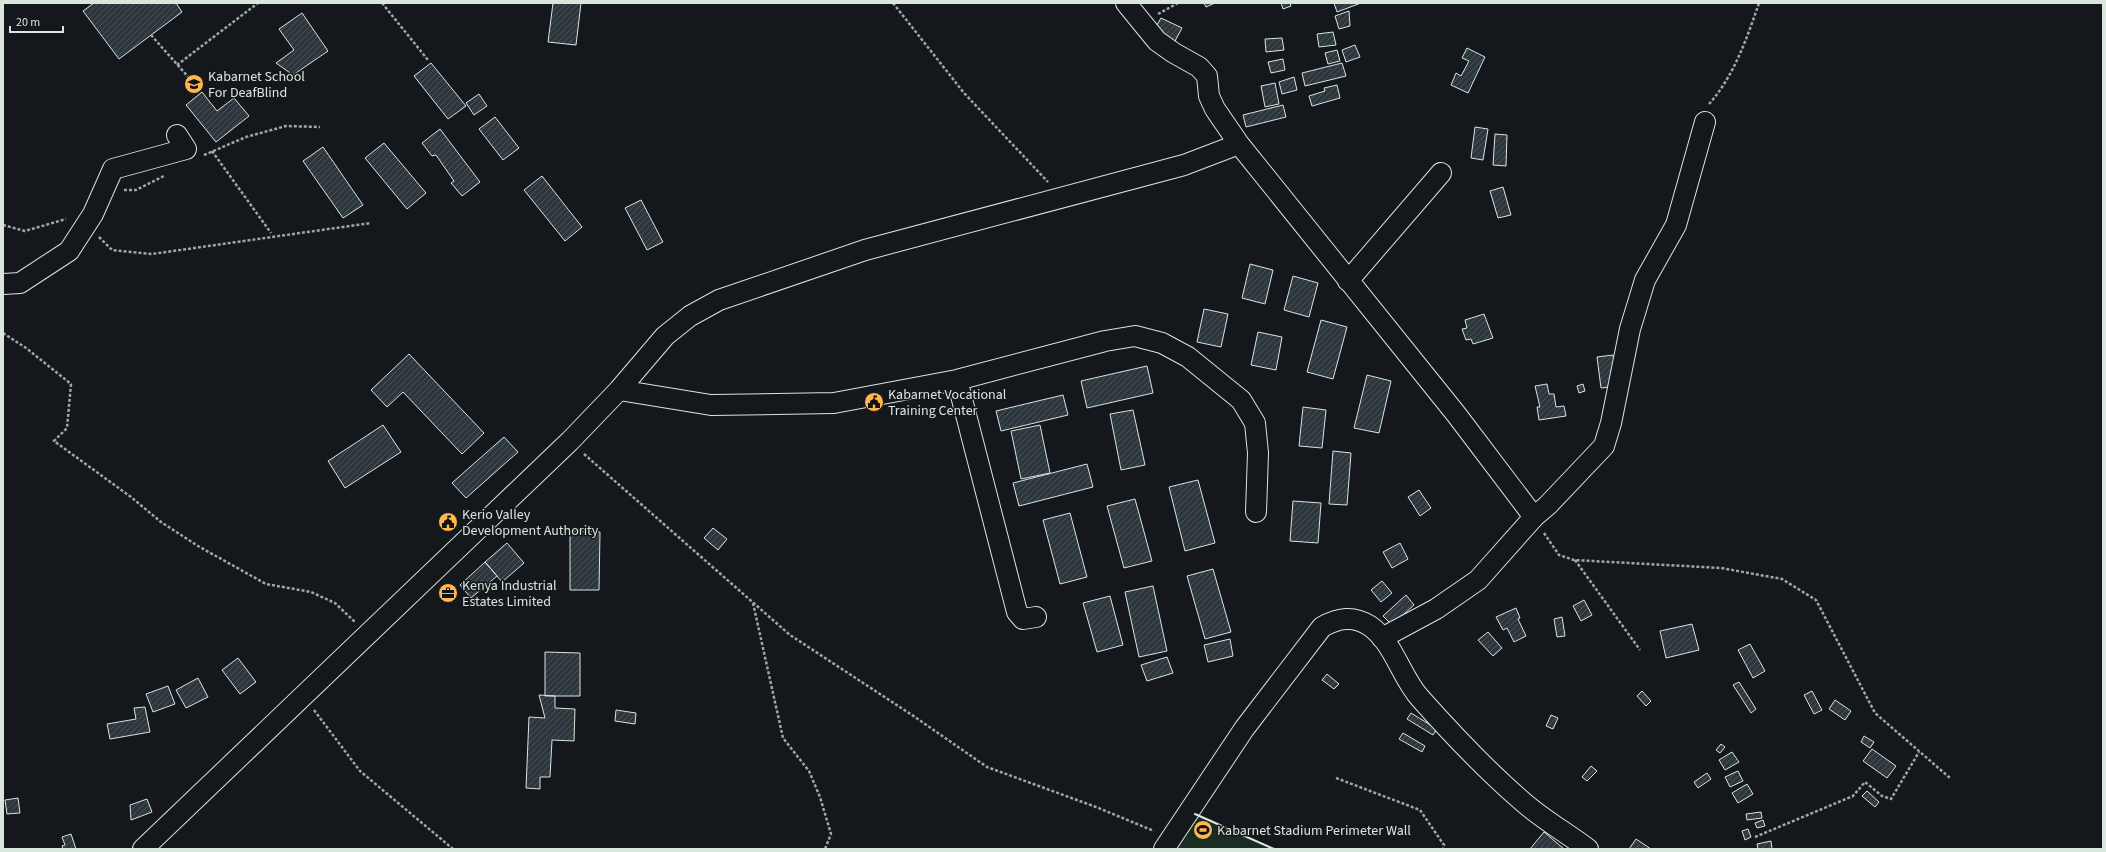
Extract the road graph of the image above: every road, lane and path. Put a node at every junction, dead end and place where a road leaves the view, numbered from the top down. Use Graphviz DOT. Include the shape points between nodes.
graph roads {
  1 [pos="258,3"];
  2 [pos="382,3"];
  3 [pos="893,3"];
  4 [pos="1126,3"];
  5 [pos="1759,3"];
  6 [pos="151,35"];
  7 [pos="428,60"];
  8 [pos="178,65"];
  9 [pos="198,88"];
  10 [pos="1705,122"];
  11 [pos="177,135"];
  12 [pos="1239,144"];
  13 [pos="212,151"];
  14 [pos="1441,173"];
  15 [pos="1062,197"];
  16 [pos="69,218"];
  17 [pos="371,223"];
  18 [pos="3,225"];
  19 [pos="271,233"];
  20 [pos="97,235"];
  21 [pos="1348,281"];
  22 [pos="3,284"];
  23 [pos="3,333"];
  24 [pos="957,380"];
  25 [pos="619,390"];
  26 [pos="570,441"];
  27 [pos="1256,512"];
  28 [pos="1534,517"];
  29 [pos="1574,560"];
  30 [pos="753,603"];
  31 [pos="1036,617"];
  32 [pos="367,634"];
  33 [pos="1382,638"];
  34 [pos="1640,650"];
  35 [pos="302,695"];
  36 [pos="1918,752"];
  37 [pos="1336,778"];
  38 [pos="1950,778"];
  39 [pos="1755,837"];
  40 [pos="1168,844"];
  41 [pos="143,849"];
  42 [pos="453,849"];
  43 [pos="824,849"];
  44 [pos="1443,849"];
  45 [pos="1588,849"];
  1 -- 8 [label="path"];
  2 -- 7 [label="path"];
  3 -- 15 [label="path" via="964,93"];
  4 -- 12 [label="street" via="1156,41 1199,67 1207,76 1215,109"];
  5 -- 10 [label="path" via="1737,58 1721,90 1708,106"];
  6 -- 8 [label="path"];
  8 -- 9 [label="path"];
  10 -- 28 [label="street" via="1676,225 1645,280 1630,329 1604,446"];
  11 -- 22 [label="street" via="186,150 113,169 93,214 69,251 20,283"];
  12 -- 15 [label="street" via="1184,165"];
  12 -- 21 [label="street"];
  13 -- 19 [label="path"];
  14 -- 21 [label="street"];
  15 -- 25 [label="street" via="865,250 720,300 690,316 665,336"];
  16 -- 18 [label="path" via="25,231"];
  17 -- 20 [label="path" via="152,254 112,250"];
  21 -- 28 [label="street" via="1456,414"];
  23 -- 32 [label="path" via="71,384 67,428 54,441 97,471 161,522 198,546 266,584 311,592 335,603"];
  24 -- 25 [label="street" via="834,403 711,405"];
  24 -- 27 [label="street" via="1105,341 1135,336 1162,343 1188,357 1218,380 1241,400 1255,423 1258,453"];
  24 -- 31 [label="street" via="1017,612 1023,619"];
  25 -- 26 [label="street"];
  26 -- 30 [label="path"];
  26 -- 32 [label="street"];
  28 -- 29 [label="path" via="1559,555"];
  28 -- 33 [label="street" via="1478,580 1436,609"];
  29 -- 34 [label="path"];
  29 -- 36 [label="path" via="1721,568 1782,579 1816,600 1876,713"];
  30 -- 40 [label="path" via="790,635 987,767 1096,807"];
  30 -- 43 [label="path" via="783,738 809,771 831,834"];
  32 -- 35 [label="street"];
  33 -- 40 [label="street" via="1362,621 1336,619 1322,627 1244,729"];
  33 -- 45 [label="street" via="1418,696 1482,764 1523,802"];
  35 -- 41 [label="street"];
  35 -- 42 [label="path" via="360,771"];
  36 -- 38 [label="path"];
  36 -- 39 [label="path" via="1891,798 1882,796 1865,782 1853,796"];
  37 -- 44 [label="path" via="1420,810 1444,845"];
}
